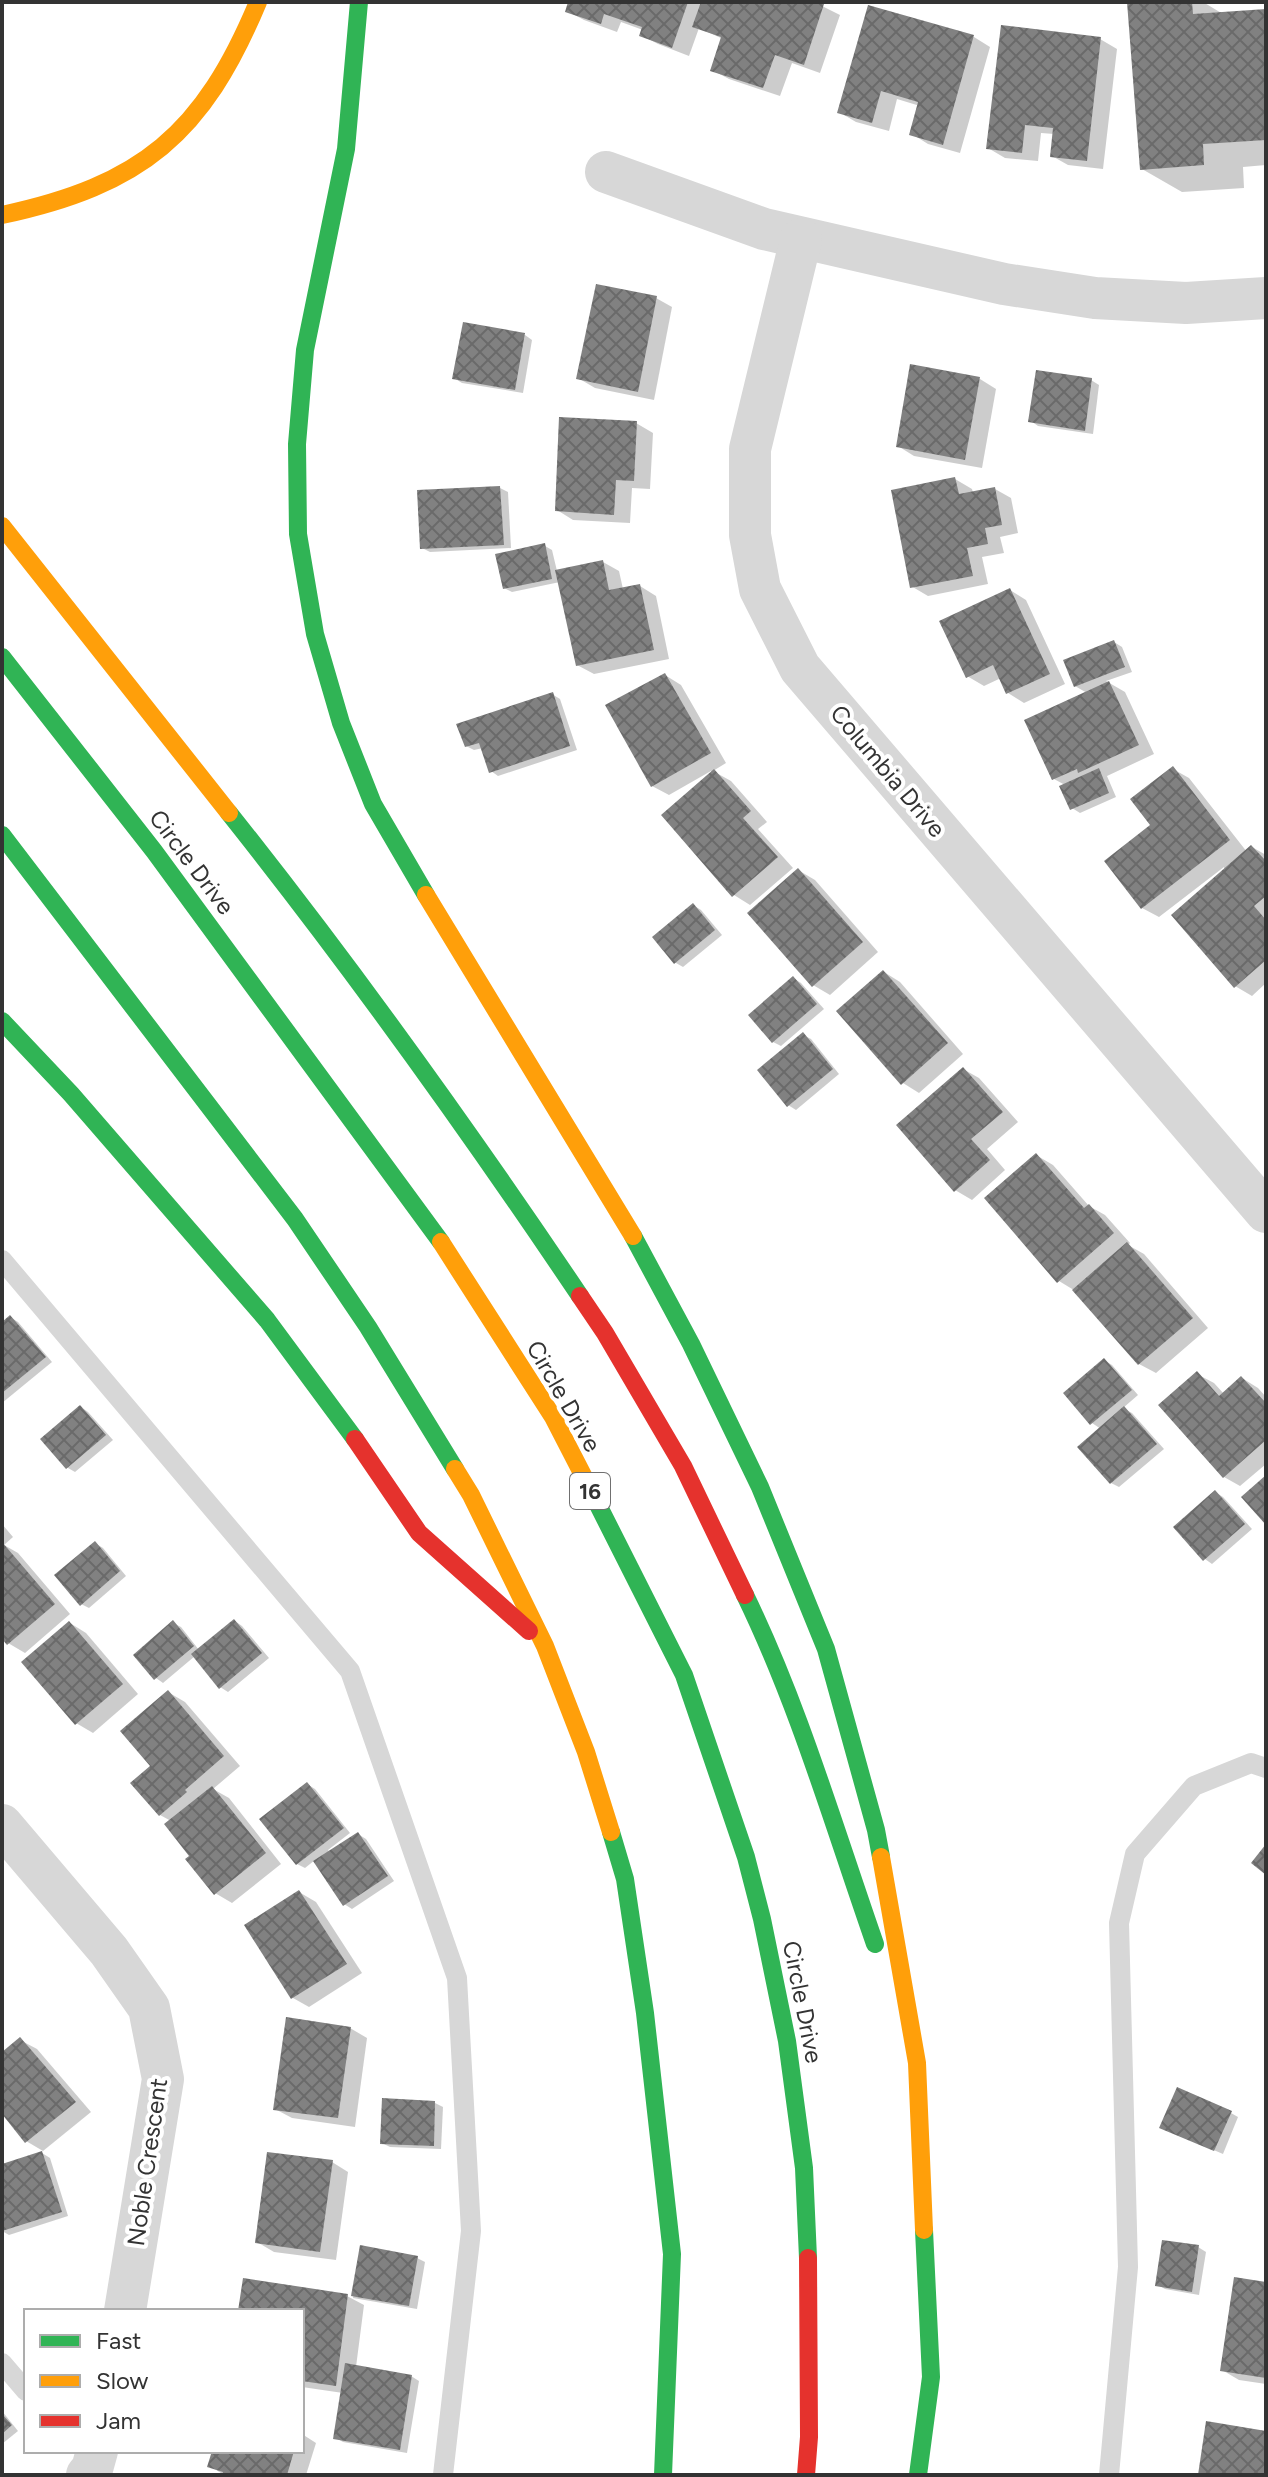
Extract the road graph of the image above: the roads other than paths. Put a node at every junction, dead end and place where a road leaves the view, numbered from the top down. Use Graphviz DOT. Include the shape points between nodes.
graph roads {
  1 [pos="258,2"];
  2 [pos="359,2"];
  3 [pos="606,172"];
  4 [pos="2,215"];
  5 [pos="801,239"];
  6 [pos="1266,298"];
  7 [pos="2,526"];
  8 [pos="2,657"];
  9 [pos="2,835"];
  10 [pos="2,1021"];
  11 [pos="1266,1212"];
  12 [pos="2,1260"];
  13 [pos="545,1646"];
  14 [pos="1266,1768"];
  15 [pos="2,1825"];
  16 [pos="917,2063"];
  17 [pos="125,2309"];
  18 [pos="2,2363"];
  19 [pos="24,2389"];
  20 [pos="443,2475"];
  21 [pos="663,2475"];
  22 [pos="806,2475"];
  23 [pos="918,2475"];
  24 [pos="1109,2475"];
  1 -- 4 [label="highway" via="232,64 212,94 149,158 109,184 70,200"];
  2 -- 16 [label="highway" via="346,149 305,350 297,444 298,534 315,634 341,723 373,804 618,1209 760,1487 826,1649 876,1830"];
  3 -- 5 [label="street"];
  5 -- 6 [label="street" via="1004,284 1095,298 1186,303"];
  5 -- 11 [label="street, Columbia Drive" via="750,449 750,535 760,589 800,668"];
  7 -- 16 [label="highway" via="313,919 500,1177 605,1333 683,1466 760,1626"];
  8 -- 22 [label="highway, Circle Drive / 16" via="154,851 447,1250 553,1417 684,1675 746,1857 787,2041 804,2168 810,2308"];
  9 -- 13 [label="highway" via="295,1219 360,1315 471,1495"];
  10 -- 13 [label="highway" via="267,1320 333,1405 419,1533"];
  12 -- 20 [label="lane" via="350,1671 457,1978 471,2231"];
  13 -- 21 [label="highway" via="586,1752 625,1879 645,2013 672,2254"];
  14 -- 24 [label="lane" via="1251,1763 1194,1786 1135,1854 1119,1923 1128,2267"];
  15 -- 17 [label="street, Noble Crescent" via="109,1951 149,2008 163,2079"];
  16 -- 23 [label="highway" via="931,2377"];
  18 -- 19 [label="lane"];
}
